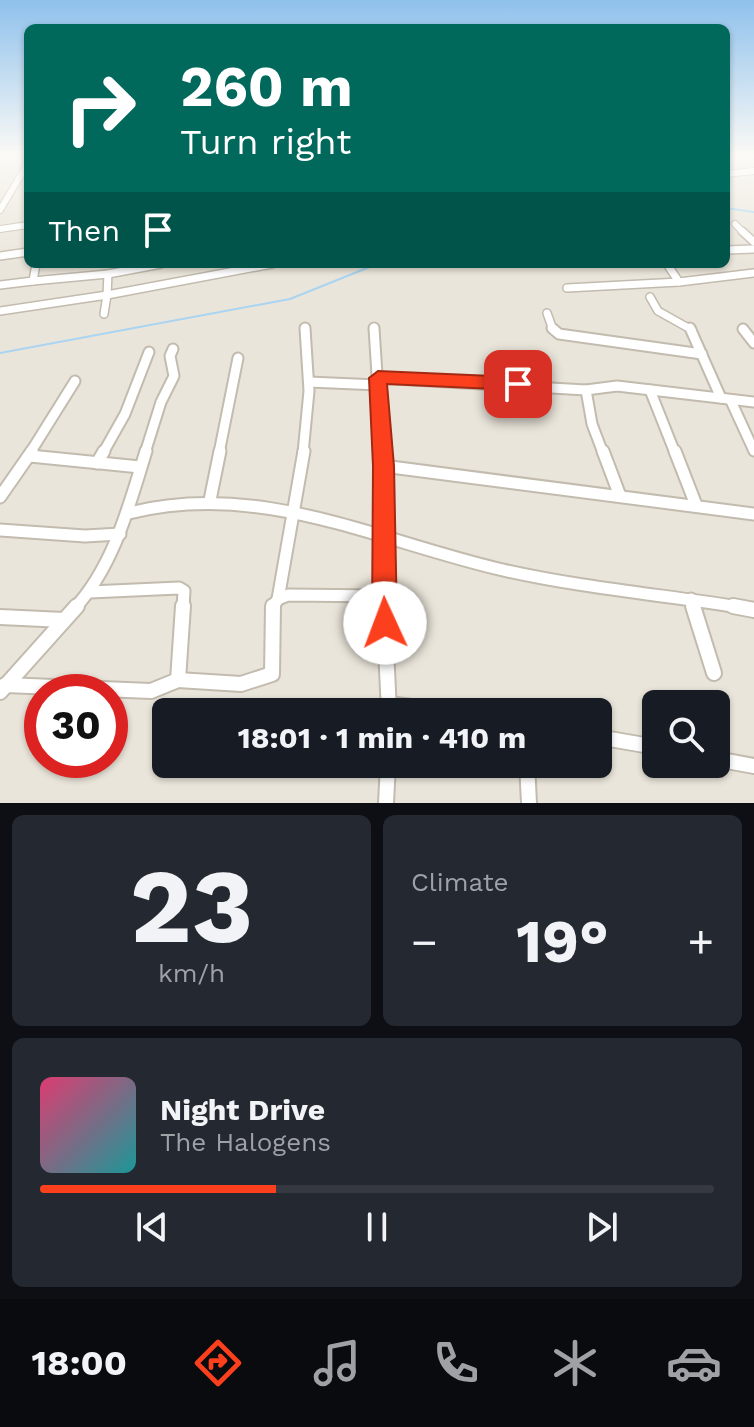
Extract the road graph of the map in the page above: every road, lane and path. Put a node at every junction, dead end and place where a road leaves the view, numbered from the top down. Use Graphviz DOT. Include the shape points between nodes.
graph roads {
  1 [pos="13,191"];
  2 [pos="0,210"];
  3 [pos="735,224"];
  4 [pos="24,226"];
  5 [pos="0,229"];
  6 [pos="754,242"];
  7 [pos="754,249"];
  8 [pos="730,250"];
  9 [pos="24,253"];
  10 [pos="0,256"];
  11 [pos="35,268"];
  12 [pos="140,268"];
  13 [pos="251,268"];
  14 [pos="670,268"];
  15 [pos="754,273"];
  16 [pos="108,274"];
  17 [pos="33,281"];
  18 [pos="679,282"];
  19 [pos="0,285"];
  20 [pos="567,288"];
  21 [pos="107,295"];
  22 [pos="650,297"];
  23 [pos="0,311"];
  24 [pos="547,313"];
  25 [pos="104,314"];
  26 [pos="374,327"];
  27 [pos="305,328"];
  28 [pos="743,329"];
  29 [pos="754,343"];
  30 [pos="173,349"];
  31 [pos="149,352"];
  32 [pos="702,354"];
  33 [pos="238,358"];
  34 [pos="75,381"];
  35 [pos="309,382"];
  36 [pos="378,382"];
  37 [pos="586,390"];
  38 [pos="650,390"];
  39 [pos="726,400"];
  40 [pos="754,402"];
  41 [pos="754,451"];
  42 [pos="30,456"];
  43 [pos="97,463"];
  44 [pos="383,466"];
  45 [pos="140,467"];
  46 [pos="620,496"];
  47 [pos="0,497"];
  48 [pos="210,500"];
  49 [pos="696,505"];
  50 [pos="129,513"];
  51 [pos="294,514"];
  52 [pos="754,514"];
  53 [pos="0,530"];
  54 [pos="120,534"];
  55 [pos="384,539"];
  56 [pos="90,592"];
  57 [pos="383,596"];
  58 [pos="278,599"];
  59 [pos="691,599"];
  60 [pos="754,610"];
  61 [pos="0,617"];
  62 [pos="64,620"];
  63 [pos="714,673"];
  64 [pos="178,680"];
  65 [pos="2,689"];
  66 [pos="388,698"];
  67 [pos="612,739"];
  68 [pos="642,745"];
  69 [pos="730,762"];
  70 [pos="754,766"];
  71 [pos="387,778"];
  72 [pos="528,778"];
  73 [pos="386,803"];
  74 [pos="529,803"];
  1 -- 2 [label="street"];
  3 -- 6 [label="street"];
  4 -- 5 [label="street"];
  7 -- 8 [label="street"];
  9 -- 10 [label="street"];
  11 -- 17 [label="street"];
  12 -- 16 [label="street"];
  13 -- 21 [label="street"];
  14 -- 18 [label="street"];
  15 -- 18 [label="street"];
  16 -- 17 [label="street"];
  16 -- 21 [label="street"];
  17 -- 19 [label="street"];
  18 -- 20 [label="street"];
  21 -- 23 [label="street"];
  21 -- 25 [label="street"];
  22 -- 32 [label="street" via="658,311 691,329"];
  24 -- 32 [label="street" via="559,334"];
  26 -- 36 [label="street"];
  27 -- 35 [label="street"];
  28 -- 29 [label="street"];
  30 -- 45 [label="street" via="174,376"];
  31 -- 43 [label="street" via="125,414"];
  32 -- 39 [label="street"];
  33 -- 48 [label="street"];
  34 -- 42 [label="street"];
  35 -- 36 [label="street"];
  35 -- 51 [label="street"];
  36 -- 37 [label="street"];
  36 -- 44 [label="street"];
  37 -- 38 [label="street"];
  37 -- 46 [label="street" via="596,435"];
  38 -- 39 [label="street"];
  38 -- 49 [label="street"];
  39 -- 40 [label="street"];
  39 -- 41 [label="street"];
  42 -- 43 [label="street"];
  42 -- 47 [label="street"];
  43 -- 45 [label="street"];
  44 -- 46 [label="street"];
  44 -- 55 [label="street"];
  45 -- 50 [label="street"];
  46 -- 49 [label="street"];
  48 -- 50 [label="street" via="164,502"];
  48 -- 51 [label="street"];
  49 -- 52 [label="street"];
  50 -- 54 [label="street"];
  51 -- 55 [label="street"];
  51 -- 58 [label="street"];
  53 -- 54 [label="street"];
  54 -- 56 [label="street"];
  55 -- 57 [label="street"];
  55 -- 59 [label="street" via="504,570"];
  56 -- 62 [label="street"];
  56 -- 64 [label="street" via="184,591"];
  57 -- 58 [label="street"];
  57 -- 66 [label="street"];
  58 -- 64 [label="street" via="272,608 272,674 264,681"];
  59 -- 60 [label="street"];
  59 -- 63 [label="street"];
  61 -- 62 [label="street"];
  62 -- 65 [label="street"];
  64 -- 65 [label="street" via="151,691"];
  67 -- 68 [label="street"];
  69 -- 70 [label="street"];
  71 -- 73 [label="street"];
  72 -- 74 [label="street"];
}
